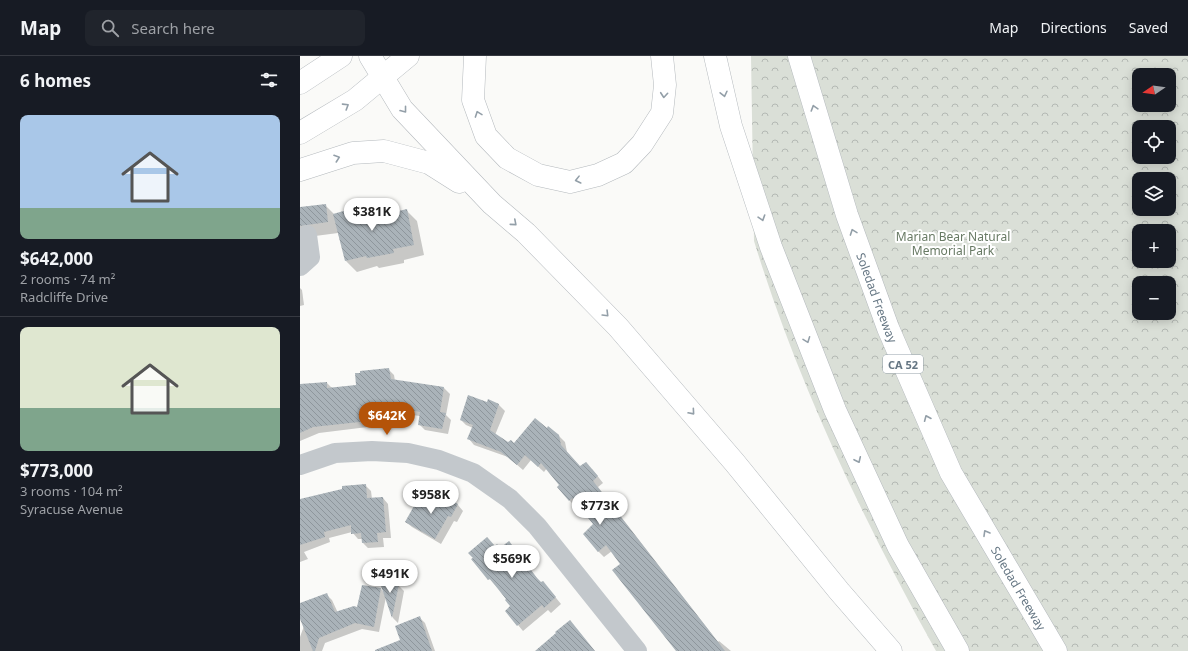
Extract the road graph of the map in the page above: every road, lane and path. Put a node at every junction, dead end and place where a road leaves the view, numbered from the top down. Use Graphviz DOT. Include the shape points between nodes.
graph roads {
  1 [pos="341,56"];
  2 [pos="370,56"];
  3 [pos="408,56"];
  4 [pos="475,56"];
  5 [pos="662,56"];
  6 [pos="715,56"];
  7 [pos="799,56"];
  8 [pos="382,77"];
  9 [pos="300,83"];
  10 [pos="300,133"];
  11 [pos="300,170"];
  12 [pos="492,204"];
  13 [pos="307,235"];
  14 [pos="300,266"];
  15 [pos="300,465"];
  16 [pos="637,651"];
  17 [pos="891,651"];
  18 [pos="958,651"];
  19 [pos="1056,651"];
  1 -- 9 [label="main road"];
  2 -- 8 [label="main road"];
  3 -- 8 [label="main road"];
  5 -- 4 [label="main road, one-way" via="665,85 662,113 642,144 624,163 598,175 570,182 538,175 507,158 486,136 473,100"];
  6 -- 18 [label="main road, one-way" via="731,126 771,247 835,410 898,546"];
  19 -- 7 [label="main road, Soledad Freeway / CA 52, one-way" via="951,473 888,328 847,215"];
  10 -- 8 [label="main road, one-way" via="355,100"];
  8 -- 12 [label="main road, one-way" via="402,109"];
  11 -- 12 [label="main road, one-way" via="353,153 384,151 429,163"];
  12 -- 17 [label="main road, one-way" via="526,233 618,327"];
  13 -- 14 [label="street" via="310,257"];
  15 -- 16 [label="street" via="335,453 372,451 408,453 439,460 473,473 510,499 537,526"];
}
